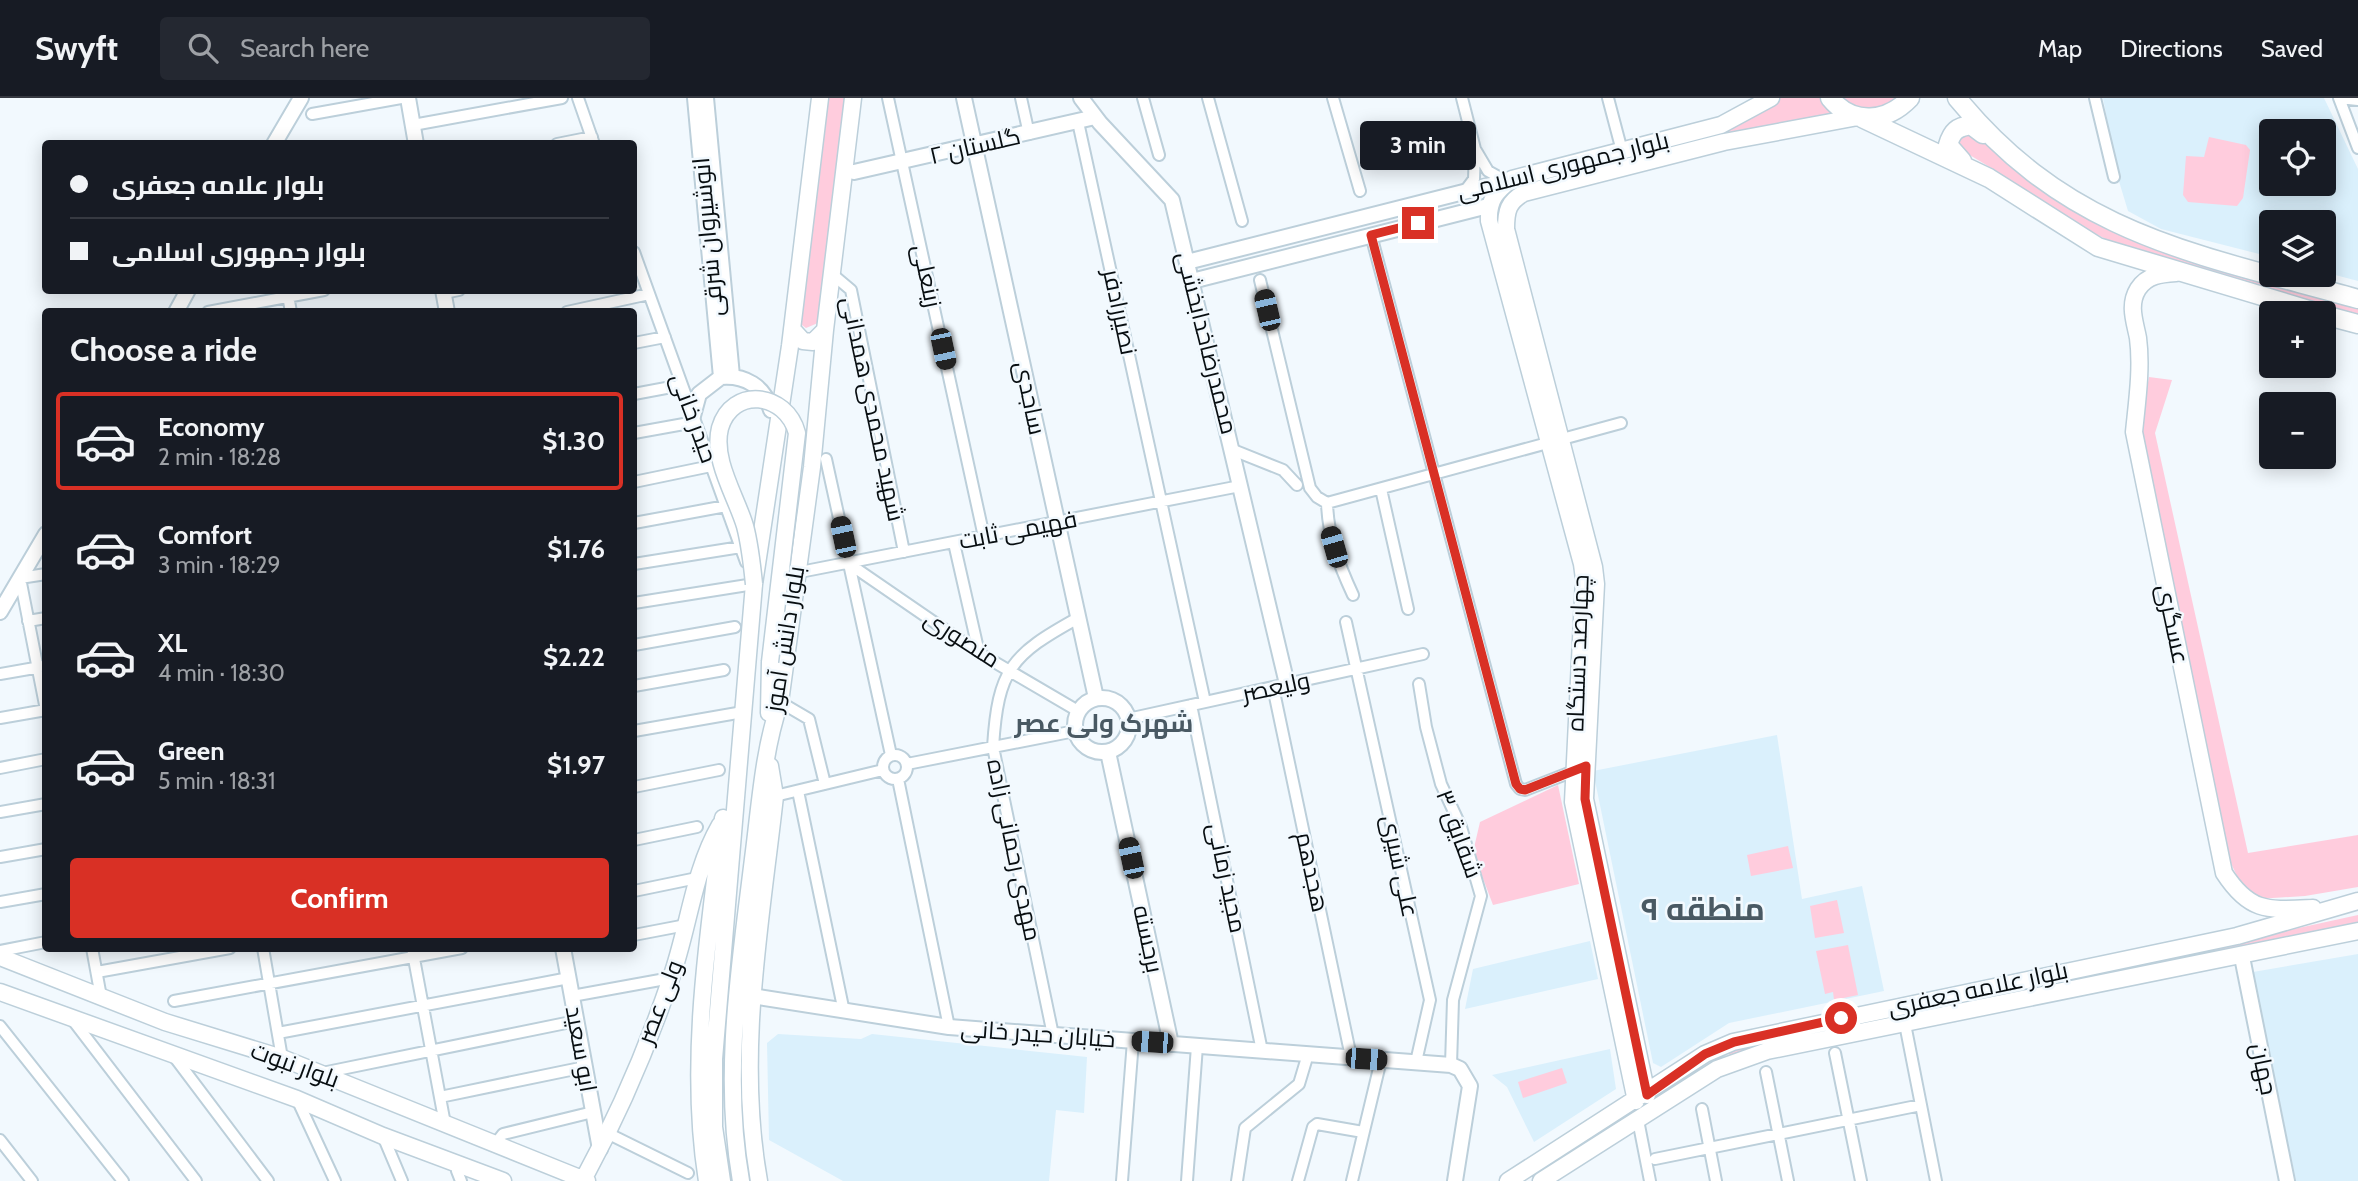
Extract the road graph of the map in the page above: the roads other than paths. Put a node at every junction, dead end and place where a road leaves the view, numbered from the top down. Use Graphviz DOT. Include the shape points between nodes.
graph roads {
  1 [pos="301,98"];
  2 [pos="401,98"];
  3 [pos="408,98"];
  4 [pos="562,98"];
  5 [pos="578,98"];
  6 [pos="820,98"];
  7 [pos="853,98"];
  8 [pos="888,98"];
  9 [pos="964,98"];
  10 [pos="1021,98"];
  11 [pos="1082,98"];
  12 [pos="1143,98"];
  13 [pos="1208,98"];
  14 [pos="1334,98"];
  15 [pos="1462,98"];
  16 [pos="1608,98"];
  17 [pos="1771,98"];
  18 [pos="1830,98"];
  19 [pos="1910,98"];
  20 [pos="1956,98"];
  21 [pos="2095,98"];
  22 [pos="2339,98"];
  23 [pos="2358,100"];
  24 [pos="701,104"];
  25 [pos="1747,105"];
  26 [pos="312,114"];
  27 [pos="1095,117"];
  28 [pos="1860,117"];
  29 [pos="1078,122"];
  30 [pos="413,125"];
  31 [pos="1029,134"];
  32 [pos="276,140"];
  33 [pos="415,140"];
  34 [pos="593,140"];
  35 [pos="1994,142"];
  36 [pos="2357,145"];
  37 [pos="974,147"];
  38 [pos="1475,149"];
  39 [pos="1622,151"];
  40 [pos="1159,155"];
  41 [pos="903,162"];
  42 [pos="1973,169"];
  43 [pos="854,172"];
  44 [pos="2114,177"];
  45 [pos="1509,180"];
  46 [pos="1360,191"];
  47 [pos="1465,191"];
  48 [pos="1512,200"];
  49 [pos="1488,206"];
  50 [pos="1242,221"];
  51 [pos="1371,235"];
  52 [pos="1187,262"];
  53 [pos="637,263"];
  54 [pos="2176,273"];
  55 [pos="832,274"];
  56 [pos="1260,280"];
  57 [pos="1192,281"];
  58 [pos="288,294"];
  59 [pos="649,294"];
  60 [pos="2358,299"];
  61 [pos="2276,301"];
  62 [pos="226,308"];
  63 [pos="585,308"];
  64 [pos="2336,318"];
  65 [pos="2358,324"];
  66 [pos="792,329"];
  67 [pos="825,330"];
  68 [pos="665,337"];
  69 [pos="637,342"];
  70 [pos="726,377"];
  71 [pos="682,385"];
  72 [pos="637,393"];
  73 [pos="694,419"];
  74 [pos="1621,423"];
  75 [pos="637,432"];
  76 [pos="776,432"];
  77 [pos="1555,442"];
  78 [pos="1233,450"];
  79 [pos="826,459"];
  80 [pos="711,466"];
  81 [pos="1436,474"];
  82 [pos="637,481"];
  83 [pos="1297,485"];
  84 [pos="1240,486"];
  85 [pos="1381,489"];
  86 [pos="1162,502"];
  87 [pos="1327,503"];
  88 [pos="726,506"];
  89 [pos="637,522"];
  90 [pos="1058,523"];
  91 [pos="984,537"];
  92 [pos="42,541"];
  93 [pos="954,543"];
  94 [pos="741,547"];
  95 [pos="904,552"];
  96 [pos="848,563"];
  97 [pos="637,564"];
  98 [pos="795,573"];
  99 [pos="42,575"];
  100 [pos="20,578"];
  101 [pos="754,584"];
  102 [pos="1353,595"];
  103 [pos="637,603"];
  104 [pos="1408,609"];
  105 [pos="0,612"];
  106 [pos="1079,618"];
  107 [pos="42,619"];
  108 [pos="28,621"];
  109 [pos="1346,622"];
  110 [pos="735,627"];
  111 [pos="637,644"];
  112 [pos="979,653"];
  113 [pos="1423,654"];
  114 [pos="41,667"];
  115 [pos="1009,668"];
  116 [pos="1357,668"];
  117 [pos="724,670"];
  118 [pos="0,674"];
  119 [pos="1419,684"];
  120 [pos="637,685"];
  121 [pos="1280,686"];
  122 [pos="1096,698"];
  123 [pos="780,702"];
  124 [pos="1205,702"];
  125 [pos="1191,705"];
  126 [pos="42,711"];
  127 [pos="1078,711"];
  128 [pos="743,712"];
  129 [pos="0,718"];
  130 [pos="1128,719"];
  131 [pos="637,730"];
  132 [pos="1075,731"];
  133 [pos="768,744"];
  134 [pos="993,747"];
  135 [pos="740,752"];
  136 [pos="1108,752"];
  137 [pos="891,755"];
  138 [pos="42,760"];
  139 [pos="906,764"];
  140 [pos="0,768"];
  141 [pos="1579,768"];
  142 [pos="719,770"];
  143 [pos="883,770"];
  144 [pos="898,779"];
  145 [pos="825,784"];
  146 [pos="637,786"];
  147 [pos="798,791"];
  148 [pos="775,796"];
  149 [pos="42,805"];
  150 [pos="0,812"];
  151 [pos="723,820"];
  152 [pos="697,827"];
  153 [pos="637,839"];
  154 [pos="42,850"];
  155 [pos="0,857"];
  156 [pos="697,878"];
  157 [pos="637,890"];
  158 [pos="42,895"];
  159 [pos="2358,901"];
  160 [pos="0,902"];
  161 [pos="2340,906"];
  162 [pos="686,925"];
  163 [pos="2358,930"];
  164 [pos="637,934"];
  165 [pos="42,943"];
  166 [pos="0,951"];
  167 [pos="93,952"];
  168 [pos="208,952"];
  169 [pos="264,952"];
  170 [pos="564,952"];
  171 [pos="413,953"];
  172 [pos="0,957"];
  173 [pos="2242,957"];
  174 [pos="96,972"];
  175 [pos="569,978"];
  176 [pos="671,978"];
  177 [pos="269,984"];
  178 [pos="0,992"];
  179 [pos="572,996"];
  180 [pos="752,996"];
  181 [pos="102,997"];
  182 [pos="174,1001"];
  183 [pos="422,1005"];
  184 [pos="844,1012"];
  185 [pos="72,1018"];
  186 [pos="576,1021"];
  187 [pos="1905,1024"];
  188 [pos="0,1026"];
  189 [pos="949,1027"];
  190 [pos="278,1033"];
  191 [pos="1054,1035"];
  192 [pos="207,1037"];
  193 [pos="1133,1041"];
  194 [pos="1171,1044"];
  195 [pos="1197,1046"];
  196 [pos="431,1050"];
  197 [pos="1262,1051"];
  198 [pos="172,1052"];
  199 [pos="1835,1053"];
  200 [pos="1308,1054"];
  201 [pos="1351,1057"];
  202 [pos="282,1058"];
  203 [pos="1381,1060"];
  204 [pos="1416,1062"];
  205 [pos="196,1063"];
  206 [pos="1451,1065"];
  207 [pos="585,1067"];
  208 [pos="1766,1072"];
  209 [pos="320,1073"];
  210 [pos="440,1097"];
  211 [pos="1641,1098"];
  212 [pos="297,1099"];
  213 [pos="1921,1105"];
  214 [pos="1702,1109"];
  215 [pos="593,1112"];
  216 [pos="1638,1120"];
  217 [pos="1849,1120"];
  218 [pos="445,1124"];
  219 [pos="1363,1132"];
  220 [pos="607,1133"];
  221 [pos="1779,1134"];
  222 [pos="383,1136"];
  223 [pos="0,1140"];
  224 [pos="496,1143"];
  225 [pos="1709,1148"];
  226 [pos="600,1149"];
  227 [pos="1655,1159"];
  228 [pos="688,1173"];
  229 [pos="331,1179"];
  230 [pos="585,1180"];
  231 [pos="1544,1180"];
  232 [pos="32,1181"];
  233 [pos="123,1181"];
  234 [pos="196,1181"];
  235 [pos="268,1181"];
  236 [pos="402,1181"];
  237 [pos="503,1181"];
  238 [pos="707,1181"];
  239 [pos="722,1181"];
  240 [pos="741,1181"];
  241 [pos="759,1181"];
  242 [pos="1122,1181"];
  243 [pos="1187,1181"];
  244 [pos="1237,1181"];
  245 [pos="1298,1181"];
  246 [pos="1352,1181"];
  247 [pos="1455,1181"];
  248 [pos="1508,1181"];
  249 [pos="1650,1181"];
  250 [pos="1716,1181"];
  251 [pos="1788,1181"];
  252 [pos="1861,1181"];
  253 [pos="1936,1181"];
  254 [pos="2287,1181"];
  1 -- 32 [label="street"];
  2 -- 26 [label="street"];
  3 -- 30 [label="street"];
  4 -- 30 [label="street"];
  5 -- 34 [label="street"];
  6 -- 66 [label="main road, بلوار دانش آموز"];
  7 -- 55 [label="main road, بلوار دانش آموز"];
  8 -- 41 [label="street, زینعلی"];
  9 -- 37 [label="street, ساجدی"];
  10 -- 31 [label="street"];
  11 -- 27 [label="street"];
  12 -- 40 [label="street"];
  13 -- 50 [label="street"];
  14 -- 46 [label="street"];
  15 -- 38 [label="street"];
  16 -- 39 [label="street"];
  17 -- 25 [label="main road, بلوار جمهوری اسلامی"];
  18 -- 28 [label="main road"];
  19 -- 28 [label="main road" via="1889,114"];
  20 -- 35 [label="main road"];
  21 -- 44 [label="street"];
  22 -- 23 [label="street"];
  22 -- 36 [label="street"];
  24 -- 70 [label="street, انوشیروان شرقی"];
  25 -- 39 [label="main road, بلوار جمهوری اسلامی" via="1721,125"];
  27 -- 29 [label="street, گلستان ۲"];
  27 -- 52 [label="street, محمدرضاخدابخشی" via="1172,200"];
  28 -- 42 [label="main road"];
  28 -- 48 [label="main road, بلوار جمهوری اسلامی" via="1724,142 1524,193"];
  29 -- 31 [label="street, گلستان ۲"];
  29 -- 86 [label="street, نصیررادفر"];
  30 -- 33 [label="street"];
  31 -- 37 [label="street, گلستان ۲"];
  35 -- 42 [label="main road" via="1971,125 1955,130 1948,145"];
  35 -- 60 [label="main road" via="2050,188 2137,234"];
  37 -- 41 [label="street, گلستان ۲"];
  37 -- 90 [label="street, ساجدی"];
  38 -- 45 [label="street" via="1488,171"];
  38 -- 47 [label="street" via="1474,179"];
  39 -- 45 [label="main road, بلوار جمهوری اسلامی"];
  41 -- 43 [label="street, گلستان ۲"];
  41 -- 91 [label="street, زینعلی"];
  42 -- 54 [label="main road" via="2098,247"];
  45 -- 47 [label="street, بلوار جمهوری اسلامی"];
  45 -- 49 [label="main road"];
  47 -- 52 [label="street, بلوار جمهوری اسلامی"];
  48 -- 77 [label="main road, چهارصد دستگاه" via="1506,229"];
  49 -- 51 [label="street, بلوار جمهوری اسلامی"];
  49 -- 77 [label="main road, چهارصد دستگاه"];
  51 -- 57 [label="street, بلوار جمهوری اسلامی"];
  51 -- 81 [label="street"];
  52 -- 57 [label="street, محمدرضاخدابخشی"];
  53 -- 59 [label="street, حیدر خانی"];
  54 -- 61 [label="main road"];
  54 -- 161 [label="main road, عسگری" via="2149,278 2135,294 2138,387 2134,432 2224,873 2239,896 2274,909"];
  55 -- 67 [label="main road, بلوار دانش آموز"];
  55 -- 95 [label="street, شهید محمدی همدانی" via="851,290"];
  56 -- 87 [label="street" via="1310,488"];
  57 -- 78 [label="street, محمدرضاخدابخشی"];
  58 -- 62 [label="street"];
  59 -- 63 [label="street"];
  59 -- 68 [label="street, حیدر خانی"];
  64 -- 65 [label="main road"];
  66 -- 67 [label="main road" via="803,341 813,342"];
  66 -- 76 [label="main road, بلوار دانش آموز"];
  67 -- 98 [label="main road, بلوار دانش آموز" via="812,467"];
  68 -- 69 [label="street"];
  68 -- 71 [label="street, حیدر خانی"];
  70 -- 73 [label="street" via="699,394"];
  70 -- 76 [label="street" via="755,384 764,393"];
  71 -- 72 [label="street"];
  71 -- 73 [label="street, حیدر خانی"];
  73 -- 75 [label="street"];
  73 -- 80 [label="street, حیدر خانی"];
  74 -- 77 [label="street"];
  76 -- 101 [label="main road, بلوار دانش آموز"];
  77 -- 81 [label="street"];
  77 -- 141 [label="main road, چهارصد دستگاه" via="1584,579"];
  78 -- 83 [label="street" via="1283,470"];
  78 -- 84 [label="street, محمدرضاخدابخشی"];
  79 -- 96 [label="street"];
  80 -- 82 [label="street"];
  80 -- 88 [label="street, حیدر خانی"];
  81 -- 85 [label="street"];
  81 -- 141 [label="street" via="1516,784 1525,790"];
  84 -- 86 [label="street, فهیمی ثابت"];
  84 -- 121 [label="street, محمدرضاخدابخشی"];
  85 -- 87 [label="street"];
  85 -- 104 [label="street"];
  86 -- 90 [label="street, فهیمی ثابت"];
  86 -- 124 [label="street, نصیررادفر"];
  87 -- 102 [label="street" via="1328,527 1339,566"];
  88 -- 89 [label="street"];
  88 -- 94 [label="street, حیدر خانی"];
  90 -- 91 [label="street, فهیمی ثابت"];
  90 -- 106 [label="street, ساجدی"];
  91 -- 93 [label="street, فهیمی ثابت"];
  92 -- 100 [label="street"];
  93 -- 95 [label="street, فهیمی ثابت"];
  93 -- 112 [label="street"];
  94 -- 97 [label="street"];
  94 -- 101 [label="street, حیدر خانی"];
  95 -- 96 [label="street, فهیمی ثابت"];
  96 -- 98 [label="street, فهیمی ثابت"];
  96 -- 112 [label="street, منصوری"];
  96 -- 137 [label="street"];
  98 -- 123 [label="main road, بلوار دانش آموز"];
  99 -- 100 [label="street"];
  100 -- 105 [label="street"];
  100 -- 108 [label="street"];
  101 -- 103 [label="street"];
  101 -- 128 [label="main road, بلوار دانش آموز"];
  101 -- 133 [label="main road, bridge" via="745,527 719,439 731,411 761,399 785,409 797,433 770,662"];
  106 -- 115 [label="street, مهدی رحمانی زاده" via="1037,641"];
  106 -- 122 [label="street, ساجدی"];
  107 -- 108 [label="street"];
  108 -- 114 [label="street"];
  109 -- 116 [label="street, علی شیری"];
  110 -- 111 [label="street"];
  112 -- 115 [label="street, منصوری"];
  113 -- 116 [label="street, ولیعصر"];
  114 -- 118 [label="street"];
  115 -- 127 [label="street, منصوری"];
  115 -- 134 [label="street, مهدی رحمانی زاده" via="996,703"];
  116 -- 121 [label="street, ولیعصر"];
  116 -- 204 [label="street, علی شیری" via="1430,1000"];
  117 -- 120 [label="street"];
  119 -- 206 [label="street, شقایق ۳" via="1441,784 1461,827 1481,897 1453,1000"];
  121 -- 124 [label="street, ولیعصر"];
  121 -- 201 [label="street, هجدهم"];
  122 -- 127 [label="street"];
  122 -- 130 [label="street" via="1120,704"];
  123 -- 133 [label="main road, بلوار دانش آموز"];
  123 -- 145 [label="street" via="809,719"];
  124 -- 125 [label="street, ولیعصر"];
  125 -- 130 [label="street, ولیعصر"];
  125 -- 197 [label="street, مجید زمانی"];
  126 -- 129 [label="street"];
  127 -- 132 [label="street"];
  128 -- 131 [label="street"];
  128 -- 135 [label="main road, بلوار دانش آموز"];
  130 -- 136 [label="street" via="1127,736"];
  132 -- 134 [label="street"];
  132 -- 136 [label="street" via="1083,746"];
  133 -- 148 [label="main road"];
  133 -- 240 [label="main road, بلوار دانش آموز" via="732,1058 733,1123"];
  134 -- 139 [label="street"];
  134 -- 191 [label="street, مهدی رحمانی زاده"];
  135 -- 151 [label="main road" via="733,763"];
  135 -- 239 [label="main road, بلوار دانش آموز" via="714,1059 714,1127"];
  136 -- 194 [label="street, برجسته"];
  137 -- 139 [label="street"];
  137 -- 143 [label="street"];
  138 -- 140 [label="street"];
  139 -- 144 [label="street" via="905,774"];
  141 -- 211 [label="main road, چهارصد دستگاه" via="1579,800"];
  142 -- 146 [label="street"];
  143 -- 144 [label="street" via="888,778"];
  143 -- 145 [label="street"];
  144 -- 189 [label="street"];
  145 -- 147 [label="street"];
  147 -- 148 [label="street"];
  147 -- 184 [label="street"];
  148 -- 180 [label="main road"];
  149 -- 150 [label="street"];
  151 -- 156 [label="main road, ولی عصر"];
  151 -- 238 [label="main road" via="698,1071"];
  152 -- 153 [label="street"];
  154 -- 155 [label="street"];
  156 -- 157 [label="street"];
  156 -- 162 [label="main road, ولی عصر"];
  158 -- 160 [label="street"];
  159 -- 161 [label="main road, بلوار علامه جعفری"];
  161 -- 211 [label="main road, بلوار علامه جعفری" via="2236,936 1734,1042 1705,1054"];
  162 -- 164 [label="street"];
  162 -- 176 [label="main road, ولی عصر"];
  163 -- 173 [label="main road, بلوار علامه جعفری"];
  165 -- 166 [label="street"];
  167 -- 174 [label="street"];
  168 -- 174 [label="street"];
  169 -- 177 [label="street"];
  170 -- 175 [label="street, ابو سعید"];
  171 -- 177 [label="street"];
  171 -- 183 [label="street"];
  172 -- 181 [label="main road, بلوار نبوت"];
  173 -- 187 [label="main road, بلوار علامه جعفری"];
  173 -- 254 [label="street, جهان"];
  174 -- 181 [label="street"];
  175 -- 179 [label="street, ابو سعید"];
  175 -- 183 [label="street"];
  176 -- 179 [label="street"];
  176 -- 220 [label="main road, ولی عصر"];
  177 -- 182 [label="street"];
  177 -- 190 [label="street"];
  178 -- 185 [label="main road, بلوار نبوت"];
  179 -- 186 [label="street, ابو سعید"];
  180 -- 184 [label="street, خیابان حیدر خانی"];
  180 -- 241 [label="main road" via="750,1103"];
  181 -- 192 [label="main road, بلوار نبوت"];
  183 -- 190 [label="street"];
  183 -- 196 [label="street"];
  184 -- 189 [label="street, خیابان حیدر خانی"];
  185 -- 198 [label="main road, بلوار نبوت"];
  185 -- 234 [label="street"];
  186 -- 196 [label="street"];
  186 -- 207 [label="street, ابو سعید"];
  187 -- 213 [label="street"];
  187 -- 216 [label="main road, بلوار علامه جعفری" via="1736,1060"];
  188 -- 233 [label="street"];
  189 -- 191 [label="street, خیابان حیدر خانی"];
  190 -- 202 [label="street"];
  191 -- 193 [label="street, خیابان حیدر خانی"];
  192 -- 202 [label="main road, بلوار نبوت"];
  192 -- 205 [label="main road" via="192,1045"];
  193 -- 194 [label="street, خیابان حیدر خانی"];
  193 -- 242 [label="street"];
  194 -- 195 [label="street, خیابان حیدر خانی"];
  195 -- 197 [label="street, خیابان حیدر خانی"];
  195 -- 243 [label="street"];
  196 -- 209 [label="street"];
  196 -- 210 [label="street"];
  197 -- 200 [label="street, خیابان حیدر خانی"];
  198 -- 205 [label="main road, بلوار نبوت"];
  198 -- 235 [label="street"];
  199 -- 217 [label="street"];
  200 -- 201 [label="street, خیابان حیدر خانی"];
  200 -- 244 [label="street" via="1299,1084 1245,1128"];
  201 -- 203 [label="street, خیابان حیدر خانی"];
  202 -- 209 [label="main road, بلوار نبوت"];
  203 -- 204 [label="street, خیابان حیدر خانی"];
  203 -- 219 [label="street"];
  204 -- 206 [label="street, خیابان حیدر خانی"];
  205 -- 212 [label="main road, بلوار نبوت"];
  206 -- 247 [label="street" via="1460,1069 1470,1086"];
  207 -- 210 [label="street"];
  207 -- 215 [label="street, ابو سعید"];
  208 -- 221 [label="street"];
  209 -- 218 [label="main road, بلوار نبوت"];
  210 -- 218 [label="street"];
  211 -- 248 [label="main road, بلوار علامه جعفری"];
  212 -- 222 [label="main road, بلوار نبوت"];
  212 -- 229 [label="street"];
  213 -- 217 [label="street"];
  213 -- 253 [label="street"];
  214 -- 225 [label="street"];
  215 -- 224 [label="street" via="503,1134"];
  215 -- 226 [label="street, ابو سعید"];
  216 -- 231 [label="main road, بلوار علامه جعفری"];
  216 -- 249 [label="street"];
  217 -- 221 [label="street"];
  217 -- 252 [label="street"];
  218 -- 224 [label="main road, بلوار نبوت"];
  219 -- 245 [label="street" via="1313,1127"];
  219 -- 246 [label="street"];
  220 -- 226 [label="main road, ولی عصر"];
  220 -- 228 [label="street"];
  221 -- 225 [label="street"];
  221 -- 251 [label="street"];
  222 -- 236 [label="street"];
  222 -- 237 [label="main road, بلوار نبوت"];
  223 -- 232 [label="street"];
  224 -- 230 [label="main road, بلوار نبوت"];
  225 -- 227 [label="street"];
  225 -- 250 [label="street"];
  226 -- 230 [label="main road, ولی عصر"];
}
